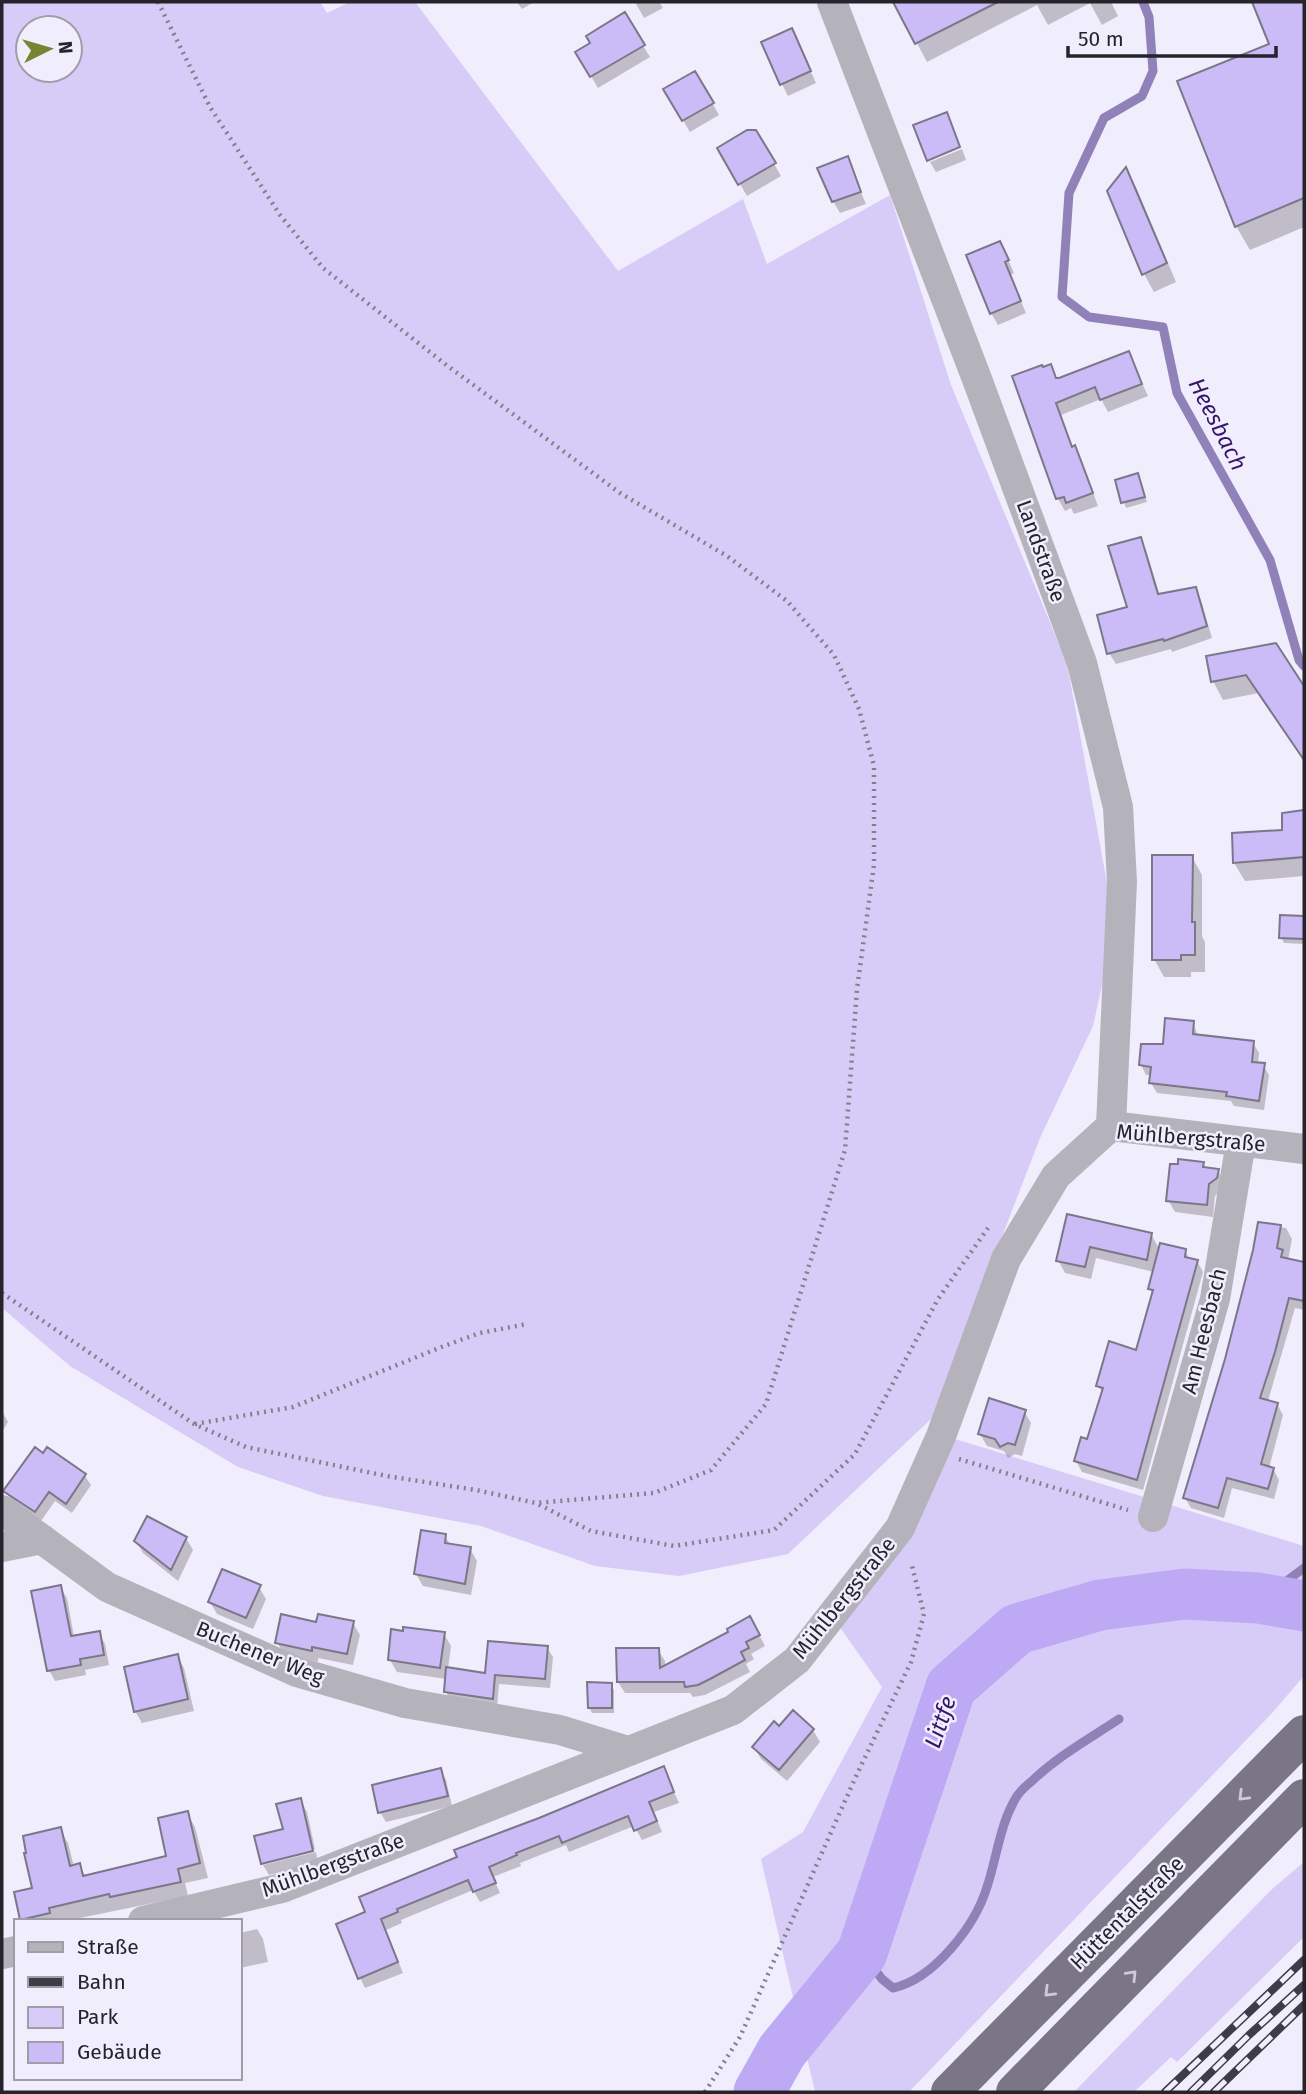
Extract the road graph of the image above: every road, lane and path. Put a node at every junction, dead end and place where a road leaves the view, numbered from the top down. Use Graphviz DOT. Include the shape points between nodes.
graph roads {
  1 [pos="158,2"];
  2 [pos="832,2"];
  3 [pos="1111,1126"];
  4 [pos="1241,1142"];
  5 [pos="1304,1149"];
  6 [pos="990,1225"];
  7 [pos="2,1293"];
  8 [pos="527,1324"];
  9 [pos="194,1424"];
  10 [pos="934,1452"];
  11 [pos="536,1503"];
  12 [pos="2,1510"];
  13 [pos="1153,1517"];
  14 [pos="900,1528"];
  15 [pos="42,1539"];
  16 [pos="2,1547"];
  17 [pos="1304,1734"];
  18 [pos="628,1751"];
  19 [pos="1304,1798"];
  20 [pos="1304,1819"];
  21 [pos="1238,1867"];
  22 [pos="152,1919"];
  23 [pos="705,2092"];
  24 [pos="950,2092"];
  25 [pos="1015,2092"];
  1 -- 11 [label="path" via="210,107 280,215 323,268 609,485 727,556 787,601 834,655 859,709 874,766 874,865 857,989 845,1150 766,1404 711,1470 654,1493"];
  2 -- 3 [label="street, Landstraße" via="1082,663 1118,807 1122,882"];
  3 -- 4 [label="street, Mühlbergstraße"];
  3 -- 10 [label="street, Mühlbergstraße" via="1056,1176 1006,1259"];
  4 -- 5 [label="street, Mühlbergstraße"];
  4 -- 13 [label="street, Am Heesbach" via="1215,1299"];
  6 -- 11 [label="path" via="938,1299 855,1454 774,1530 674,1546 591,1531"];
  7 -- 9 [label="path"];
  8 -- 9 [label="path" via="480,1333 293,1407"];
  9 -- 11 [label="path" via="246,1447"];
  10 -- 13 [label="path"];
  10 -- 14 [label="street, Mühlbergstraße"];
  12 -- 15 [label="street, Buchener Weg"];
  14 -- 18 [label="street, Mühlbergstraße" via="797,1660 733,1710"];
  14 -- 23 [label="path" via="924,1614 911,1662 740,2038"];
  15 -- 16 [label="street"];
  15 -- 18 [label="street, Buchener Weg" via="107,1587 297,1672 405,1703 560,1730"];
  17 -- 24 [label="highway, Hüttentalstraße, one-way"];
  18 -- 22 [label="street, Mühlbergstraße" via="282,1888"];
  19 -- 21 [label="highway"];
  20 -- 21 [label="highway"];
  25 -- 21 [label="highway, one-way"];
}
